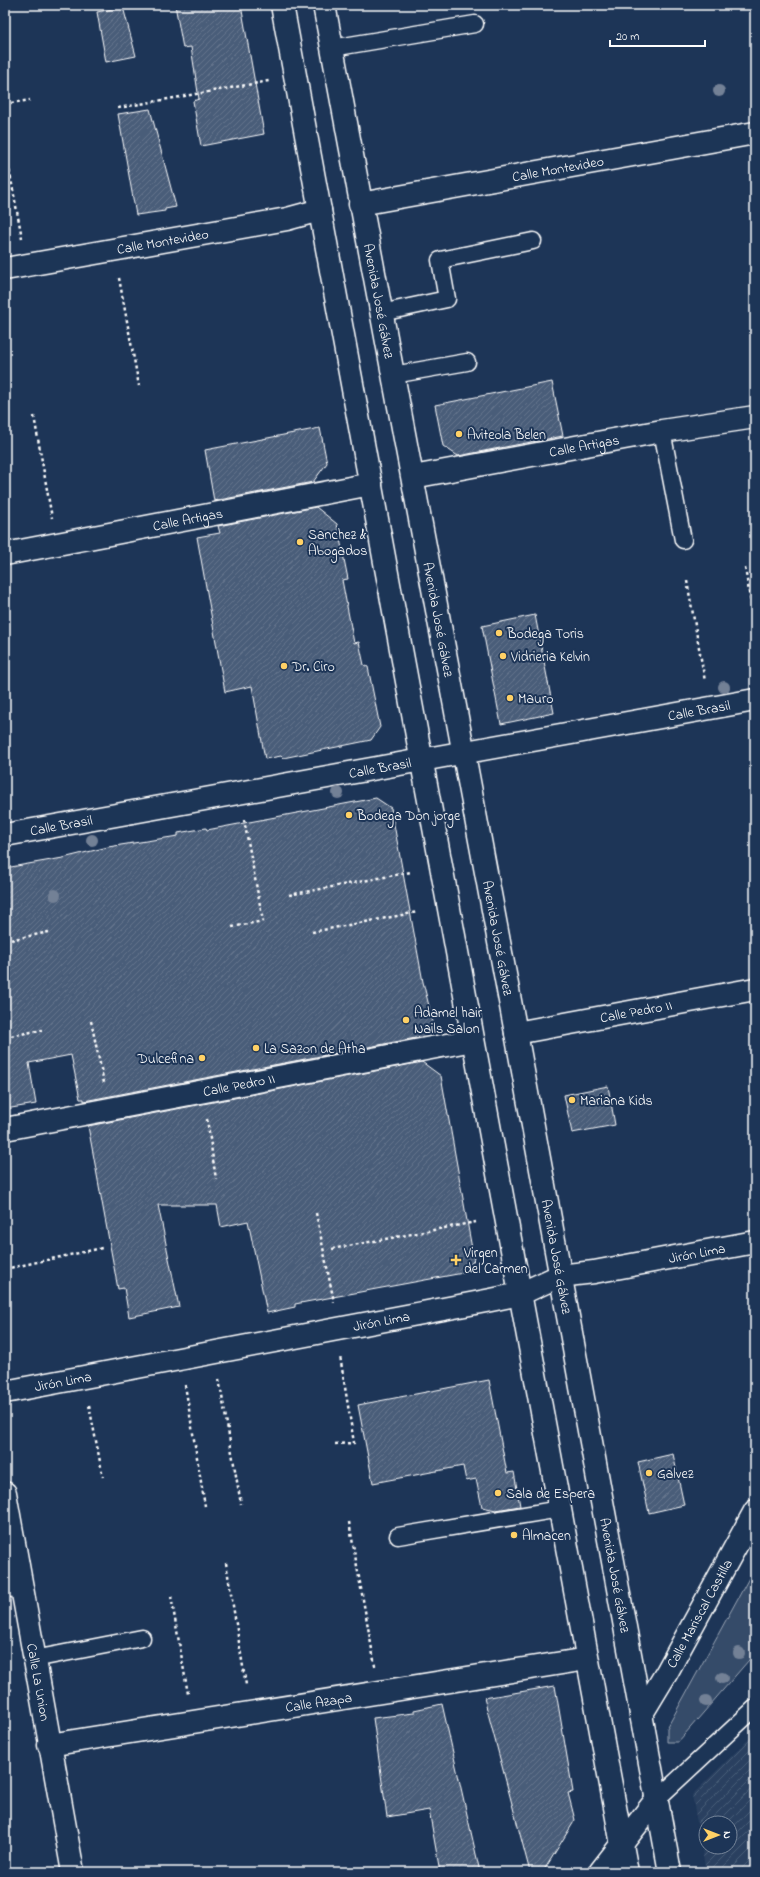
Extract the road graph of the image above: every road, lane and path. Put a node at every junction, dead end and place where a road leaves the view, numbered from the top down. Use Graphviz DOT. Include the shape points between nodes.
graph roads {
  1 [pos="282,5"];
  2 [pos="324,5"];
  3 [pos="475,24"];
  4 [pos="332,48"];
  5 [pos="295,75"];
  6 [pos="30,100"];
  7 [pos="5,104"];
  8 [pos="118,108"];
  9 [pos="755,133"];
  10 [pos="5,146"];
  11 [pos="360,204"];
  12 [pos="320,210"];
  13 [pos="533,241"];
  14 [pos="114,250"];
  15 [pos="27,265"];
  16 [pos="5,269"];
  17 [pos="381,313"];
  18 [pos="467,362"];
  19 [pos="393,374"];
  20 [pos="139,386"];
  21 [pos="34,416"];
  22 [pos="755,417"];
  23 [pos="662,432"];
  24 [pos="413,477"];
  25 [pos="370,484"];
  26 [pos="683,540"];
  27 [pos="57,544"];
  28 [pos="5,554"];
  29 [pos="745,568"];
  30 [pos="687,581"];
  31 [pos="755,627"];
  32 [pos="755,700"];
  33 [pos="710,708"];
  34 [pos="463,753"];
  35 [pos="422,760"];
  36 [pos="243,817"];
  37 [pos="5,835"];
  38 [pos="410,872"];
  39 [pos="289,895"];
  40 [pos="418,912"];
  41 [pos="232,927"];
  42 [pos="49,932"];
  43 [pos="312,932"];
  44 [pos="5,941"];
  45 [pos="755,990"];
  46 [pos="90,1021"];
  47 [pos="42,1030"];
  48 [pos="516,1033"];
  49 [pos="5,1037"];
  50 [pos="473,1040"];
  51 [pos="105,1089"];
  52 [pos="206,1114"];
  53 [pos="5,1129"];
  54 [pos="216,1179"];
  55 [pos="316,1213"];
  56 [pos="476,1222"];
  57 [pos="755,1242"];
  58 [pos="102,1248"];
  59 [pos="332,1249"];
  60 [pos="5,1269"];
  61 [pos="560,1276"];
  62 [pos="520,1294"];
  63 [pos="334,1302"];
  64 [pos="340,1352"];
  65 [pos="218,1375"];
  66 [pos="184,1381"];
  67 [pos="5,1392"];
  68 [pos="88,1399"];
  69 [pos="335,1444"];
  70 [pos="103,1477"];
  71 [pos="5,1493"];
  72 [pos="240,1504"];
  73 [pos="205,1506"];
  74 [pos="560,1509"];
  75 [pos="755,1511"];
  76 [pos="350,1522"];
  77 [pos="398,1536"];
  78 [pos="226,1563"];
  79 [pos="13,1588"];
  80 [pos="170,1596"];
  81 [pos="142,1638"];
  82 [pos="34,1659"];
  83 [pos="587,1659"];
  84 [pos="376,1670"];
  85 [pos="5,1688"];
  86 [pos="12,1690"];
  87 [pos="247,1690"];
  88 [pos="189,1700"];
  89 [pos="755,1708"];
  90 [pos="641,1715"];
  91 [pos="50,1745"];
  92 [pos="656,1800"];
  93 [pos="622,1844"];
  94 [pos="73,1872"];
  95 [pos="600,1872"];
  96 [pos="627,1872"];
  97 [pos="670,1872"];
  1 -- 5 [label="street"];
  2 -- 4 [label="street, Avenida José Gálvez"];
  3 -- 4 [label="lane"];
  4 -- 11 [label="street, Avenida José Gálvez"];
  5 -- 8 [label="path"];
  5 -- 12 [label="street"];
  6 -- 7 [label="path"];
  9 -- 11 [label="street, Calle Montevideo"];
  10 -- 15 [label="path"];
  11 -- 17 [label="street, Avenida José Gálvez"];
  12 -- 14 [label="street, Calle Montevideo" via="287,219"];
  12 -- 25 [label="street"];
  13 -- 17 [label="lane" via="440,260 447,299"];
  14 -- 15 [label="street, Calle Montevideo"];
  14 -- 20 [label="path"];
  15 -- 16 [label="street, Calle Montevideo"];
  17 -- 19 [label="street, Avenida José Gálvez"];
  18 -- 19 [label="lane"];
  19 -- 24 [label="street, Avenida José Gálvez"];
  21 -- 27 [label="path"];
  22 -- 23 [label="street, Calle Artigas"];
  23 -- 24 [label="street, Calle Artigas"];
  23 -- 26 [label="lane"];
  24 -- 34 [label="street, Avenida José Gálvez"];
  25 -- 27 [label="street, Calle Artigas"];
  25 -- 35 [label="street"];
  27 -- 28 [label="street, Calle Artigas"];
  29 -- 31 [label="path"];
  30 -- 33 [label="path"];
  32 -- 33 [label="street, Calle Brasil"];
  33 -- 34 [label="street, Calle Brasil"];
  34 -- 35 [label="street, Calle Brasil"];
  34 -- 48 [label="street, Avenida José Gálvez"];
  35 -- 37 [label="street, Calle Brasil"];
  35 -- 50 [label="street"];
  36 -- 41 [label="path" via="263,921"];
  38 -- 39 [label="path"];
  40 -- 43 [label="path"];
  42 -- 44 [label="path"];
  45 -- 48 [label="street, Calle Pedro II"];
  46 -- 51 [label="path"];
  47 -- 49 [label="path"];
  48 -- 61 [label="street, Avenida José Gálvez"];
  50 -- 53 [label="street, Calle Pedro II"];
  50 -- 62 [label="street"];
  52 -- 54 [label="path"];
  55 -- 63 [label="path"];
  56 -- 59 [label="path"];
  57 -- 61 [label="street, Jirón Lima"];
  58 -- 60 [label="path"];
  61 -- 62 [label="street, Jirón Lima"];
  61 -- 90 [label="street, Avenida José Gálvez"];
  62 -- 67 [label="street, Jirón Lima"];
  62 -- 74 [label="street"];
  64 -- 69 [label="path" via="354,1443"];
  65 -- 72 [label="path"];
  66 -- 73 [label="path"];
  68 -- 70 [label="path"];
  71 -- 79 [label="street, Calle La Union"];
  74 -- 77 [label="lane"];
  74 -- 83 [label="street"];
  75 -- 90 [label="street, Calle Mariscal Castilla"];
  76 -- 84 [label="path"];
  78 -- 87 [label="path"];
  79 -- 82 [label="street, Calle La Union"];
  80 -- 88 [label="path"];
  81 -- 82 [label="lane"];
  82 -- 91 [label="street, Calle La Union"];
  83 -- 91 [label="street, Calle Azapa"];
  83 -- 93 [label="street"];
  85 -- 86 [label="path"];
  89 -- 92 [label="lane"];
  90 -- 92 [label="street, Avenida José Gálvez"];
  91 -- 94 [label="street, Calle La Union"];
  92 -- 93 [label="street"];
  92 -- 97 [label="street, Avenida José Gálvez"];
  93 -- 95 [label="street"];
  93 -- 96 [label="street"];
}
